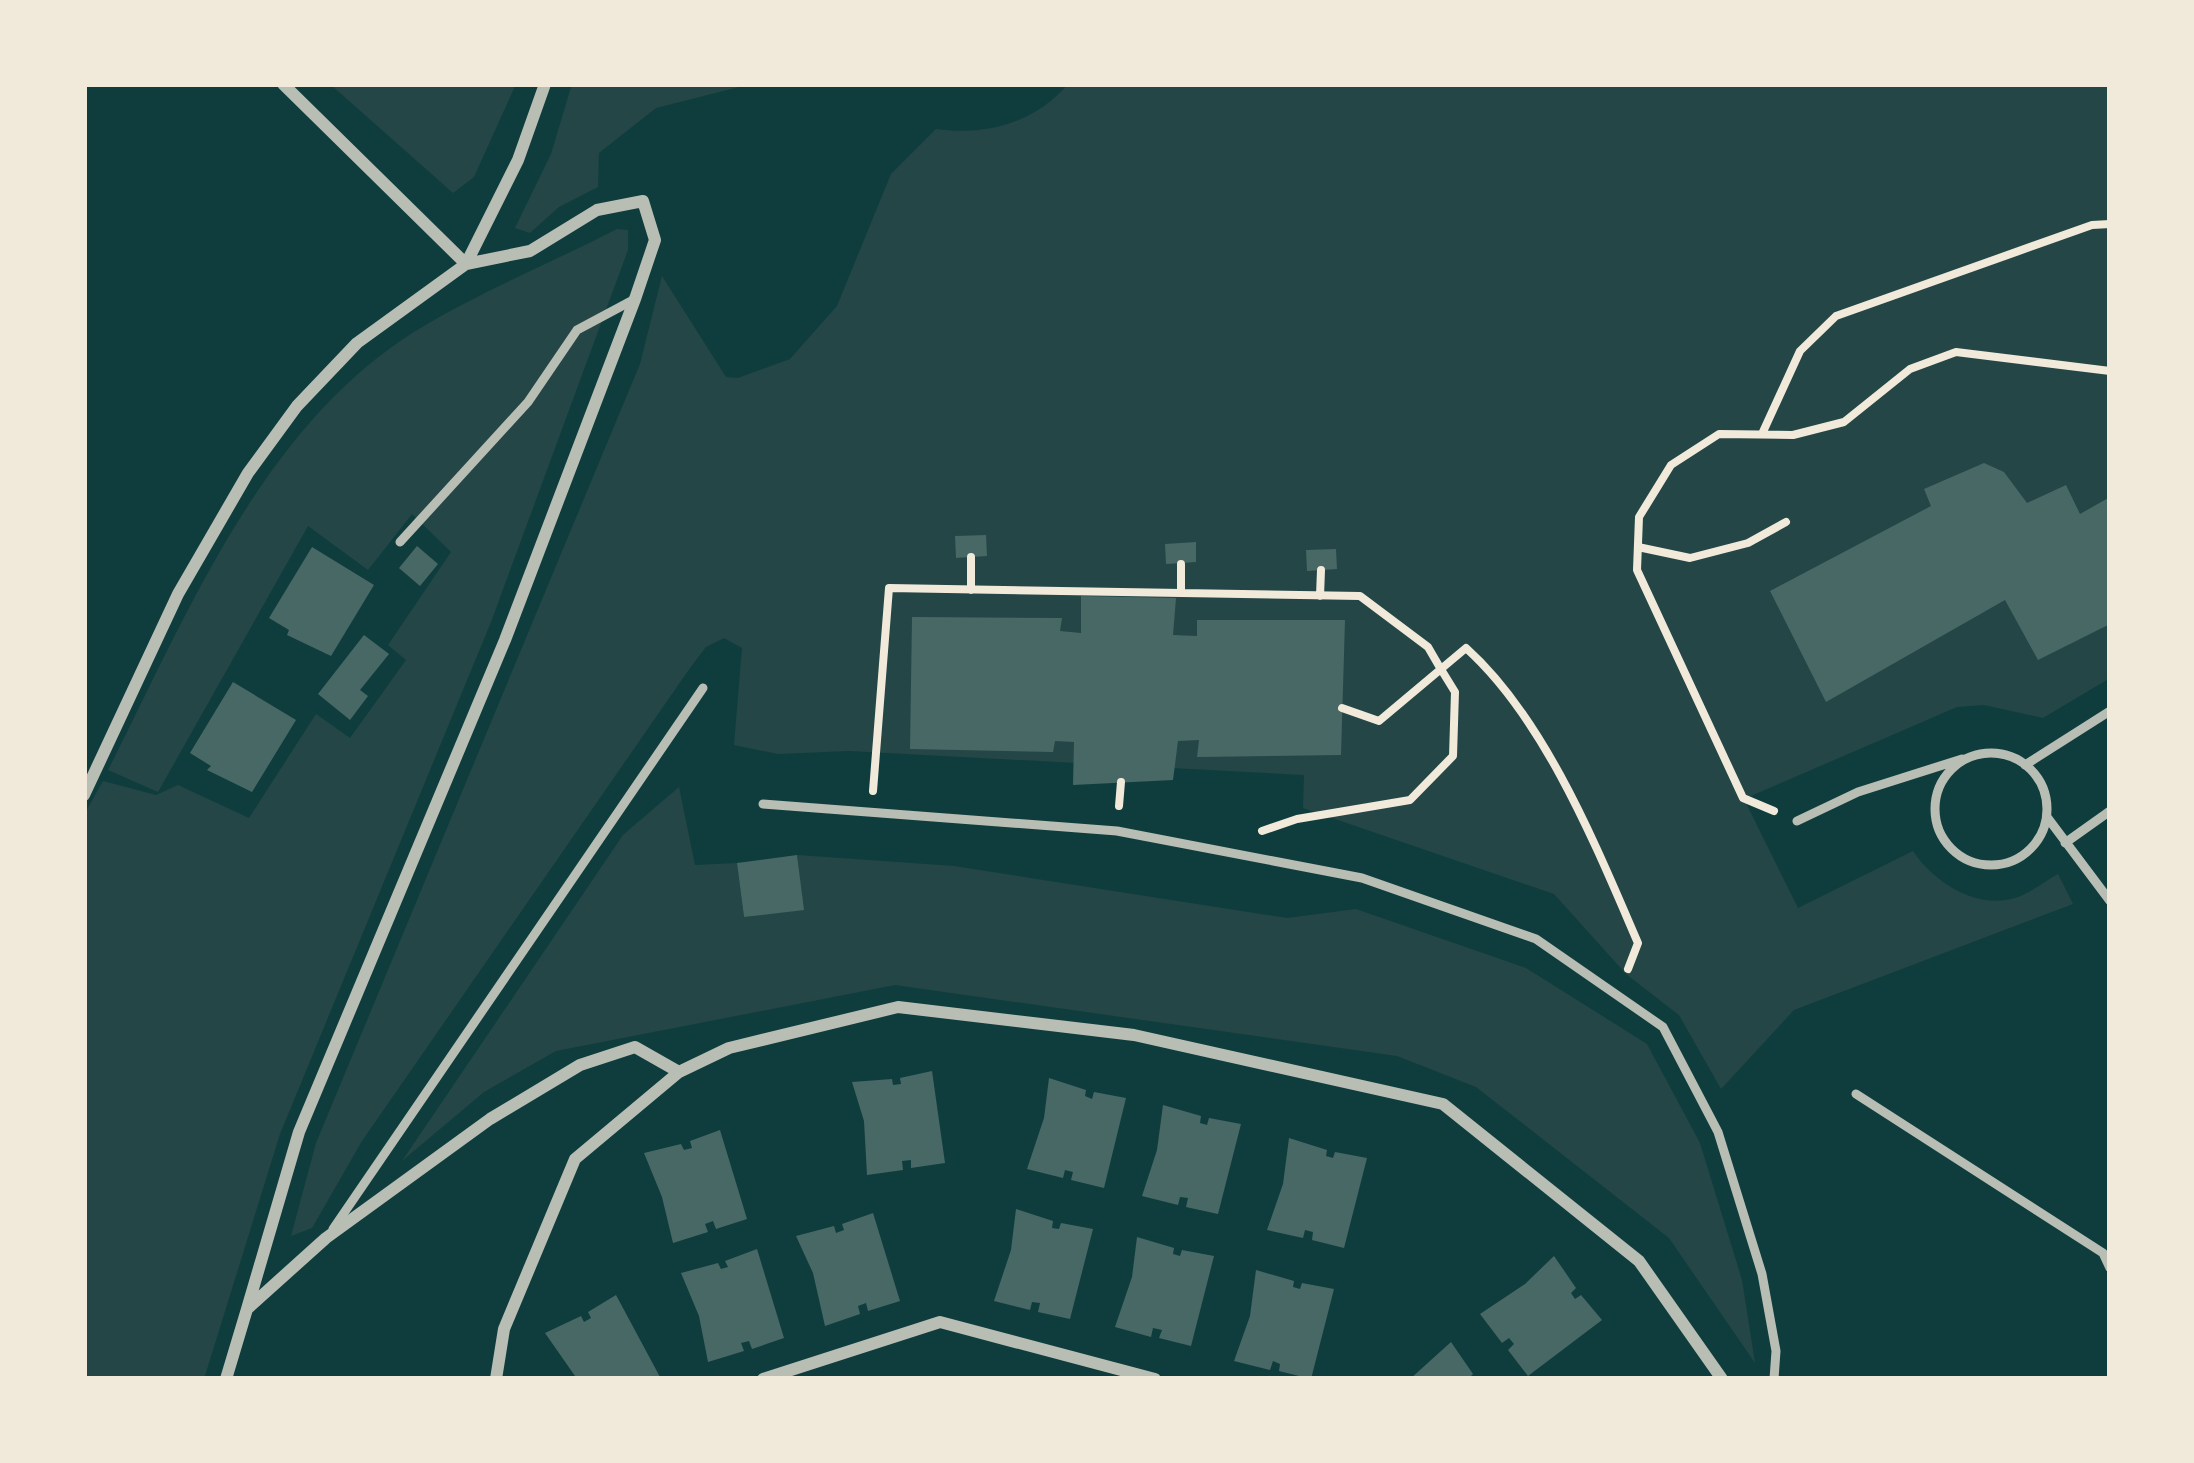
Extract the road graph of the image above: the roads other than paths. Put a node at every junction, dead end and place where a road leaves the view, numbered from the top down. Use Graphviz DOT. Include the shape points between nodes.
graph roads {
  1 [pos="284,84"];
  2 [pos="545,84"];
  3 [pos="466,264"];
  4 [pos="635,299"];
  5 [pos="400,542"];
  6 [pos="703,688"];
  7 [pos="2110,711"];
  8 [pos="1973,756"];
  9 [pos="2025,765"];
  10 [pos="84,795"];
  11 [pos="763,805"];
  12 [pos="2110,811"];
  13 [pos="2047,817"];
  14 [pos="1797,821"];
  15 [pos="2065,843"];
  16 [pos="2110,901"];
  17 [pos="679,1072"];
  18 [pos="1856,1094"];
  19 [pos="326,1238"];
  20 [pos="2110,1268"];
  21 [pos="247,1309"];
  22 [pos="226,1379"];
  23 [pos="496,1379"];
  24 [pos="764,1379"];
  25 [pos="1155,1379"];
  26 [pos="1722,1379"];
  27 [pos="1774,1379"];
  1 -- 3 [label="street"];
  2 -- 3 [label="street"];
  3 -- 4 [label="street" via="530,251 597,210 644,201 655,240"];
  3 -- 10 [label="street" via="357,343 248,473 178,595"];
  4 -- 5 [label="lane" via="578,330 528,402"];
  4 -- 21 [label="street" via="505,640 299,1132"];
  6 -- 19 [label="lane"];
  7 -- 9 [label="lane"];
  8 -- 9 [label="lane" via="2008,755"];
  8 -- 13 [label="lane" via="1937,793 1938,827 1959,855 1994,866 2012,862 2029,851"];
  8 -- 14 [label="lane" via="1924,767"];
  9 -- 13 [label="lane" via="2046,797"];
  11 -- 27 [label="lane" via="1117,831 1362,878 1536,939 1663,1027 1718,1132 1762,1274"];
  12 -- 15 [label="lane"];
  13 -- 15 [label="lane"];
  15 -- 16 [label="lane"];
  17 -- 19 [label="street" via="635,1047 580,1065 490,1119"];
  17 -- 23 [label="street" via="575,1159 504,1328"];
  17 -- 26 [label="street" via="729,1048 898,1007 1134,1035 1443,1104 1640,1261"];
  18 -- 20 [label="lane" via="2103,1252"];
  19 -- 21 [label="street"];
  21 -- 22 [label="street"];
  24 -- 25 [label="street" via="940,1322"];
}
